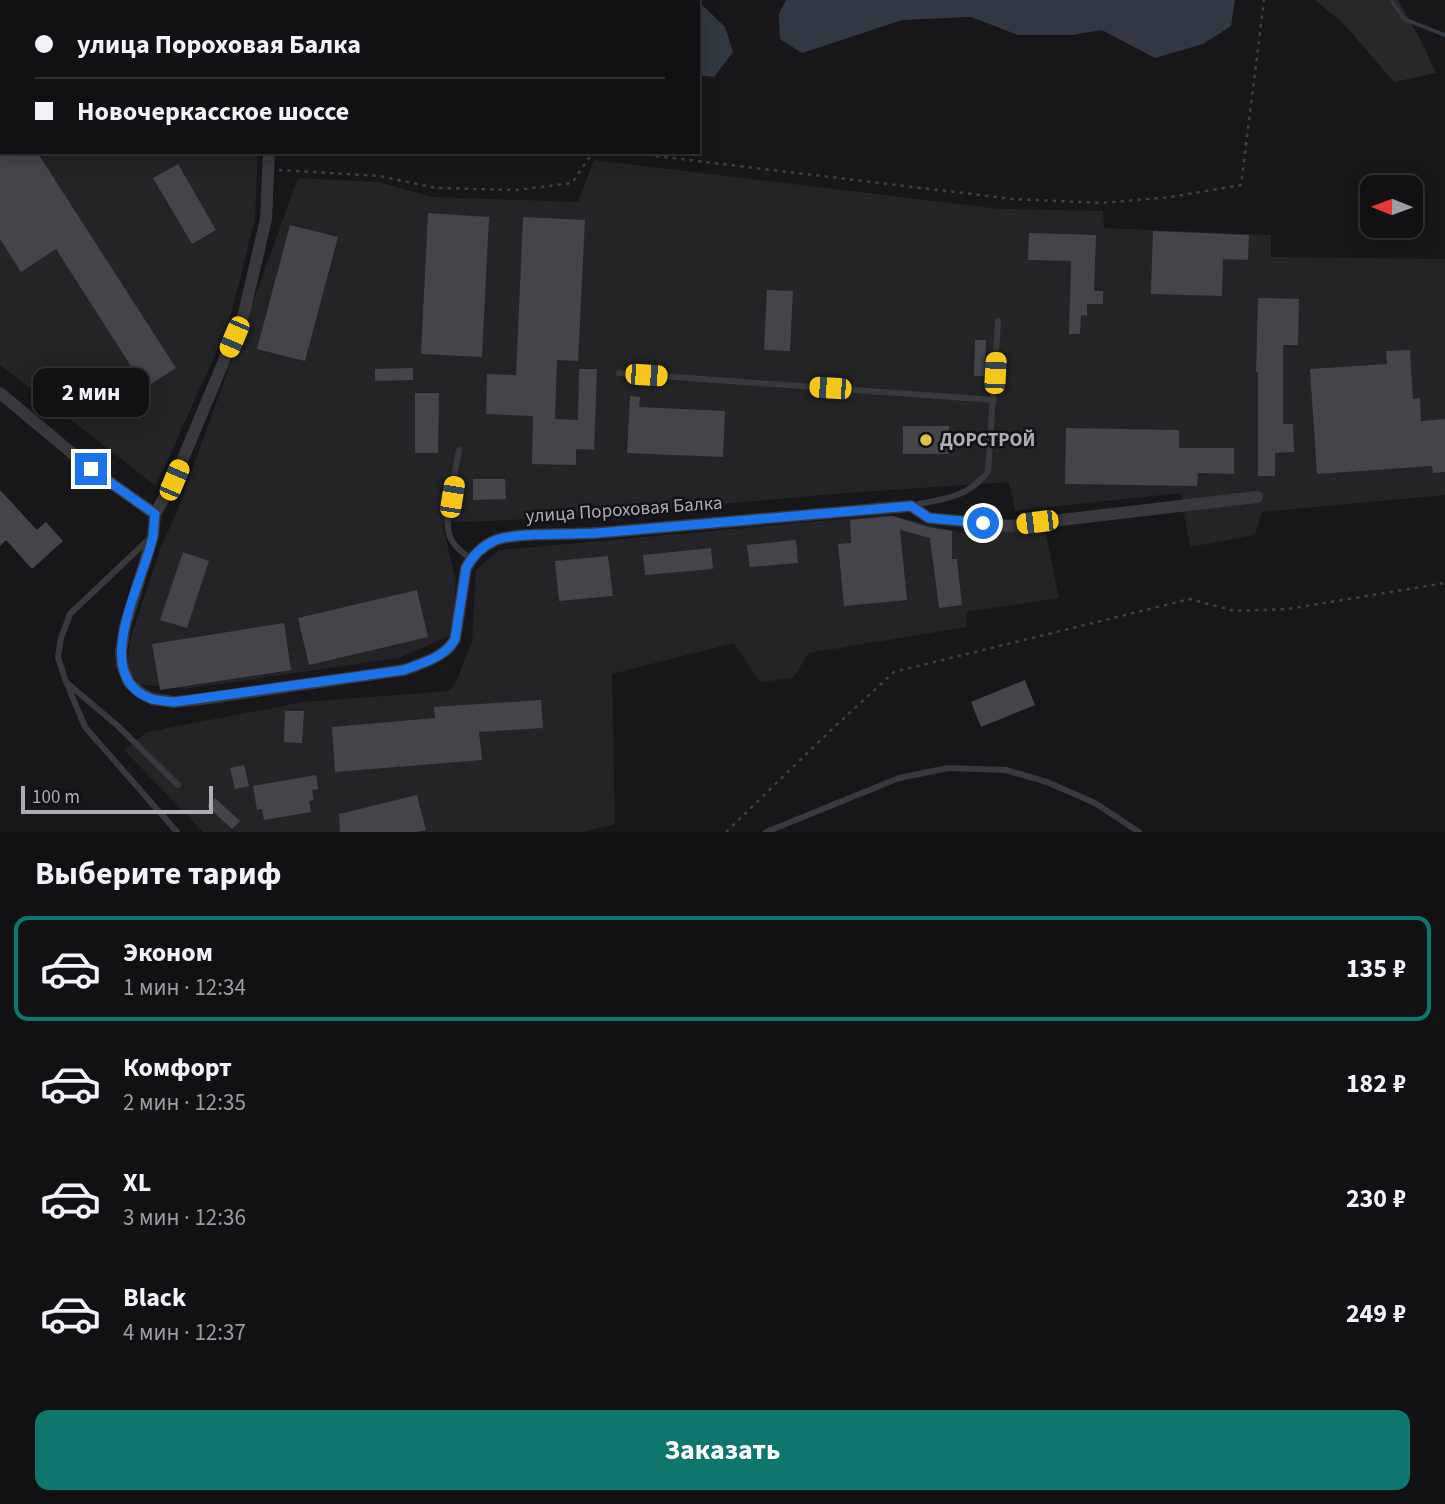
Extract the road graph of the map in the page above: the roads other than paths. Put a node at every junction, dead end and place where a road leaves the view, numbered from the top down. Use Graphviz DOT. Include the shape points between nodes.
graph roads {
  1 [pos="269,154"];
  2 [pos="998,321"];
  3 [pos="620,373"];
  4 [pos="0,393"];
  5 [pos="994,400"];
  6 [pos="459,450"];
  7 [pos="1257,497"];
  8 [pos="911,506"];
  9 [pos="155,514"];
  10 [pos="153,536"];
  11 [pos="471,559"];
  12 [pos="66,682"];
  13 [pos="178,785"];
  14 [pos="177,832"];
  15 [pos="766,832"];
  16 [pos="1139,832"];
  1 -- 9 [label="street" via="266,219 244,313 174,480"];
  2 -- 5 [label="lane"];
  3 -- 5 [label="lane"];
  4 -- 9 [label="street" via="91,469"];
  5 -- 8 [label="lane" via="988,472 977,486 953,498"];
  6 -- 11 [label="lane" via="449,534"];
  7 -- 8 [label="street, улица Пороховая Балка" via="1010,526 929,518"];
  8 -- 11 [label="street, улица Пороховая Балка" via="512,537 496,540"];
  9 -- 10 [label="street"];
  10 -- 11 [label="street" via="125,626 121,666 141,693 174,702 404,670 434,659 455,639"];
  10 -- 12 [label="lane" via="70,614 58,657"];
  12 -- 13 [label="lane"];
  12 -- 14 [label="lane" via="85,727"];
  15 -- 16 [label="lane" via="899,778 948,768 1006,770 1047,782 1096,803"];
}
